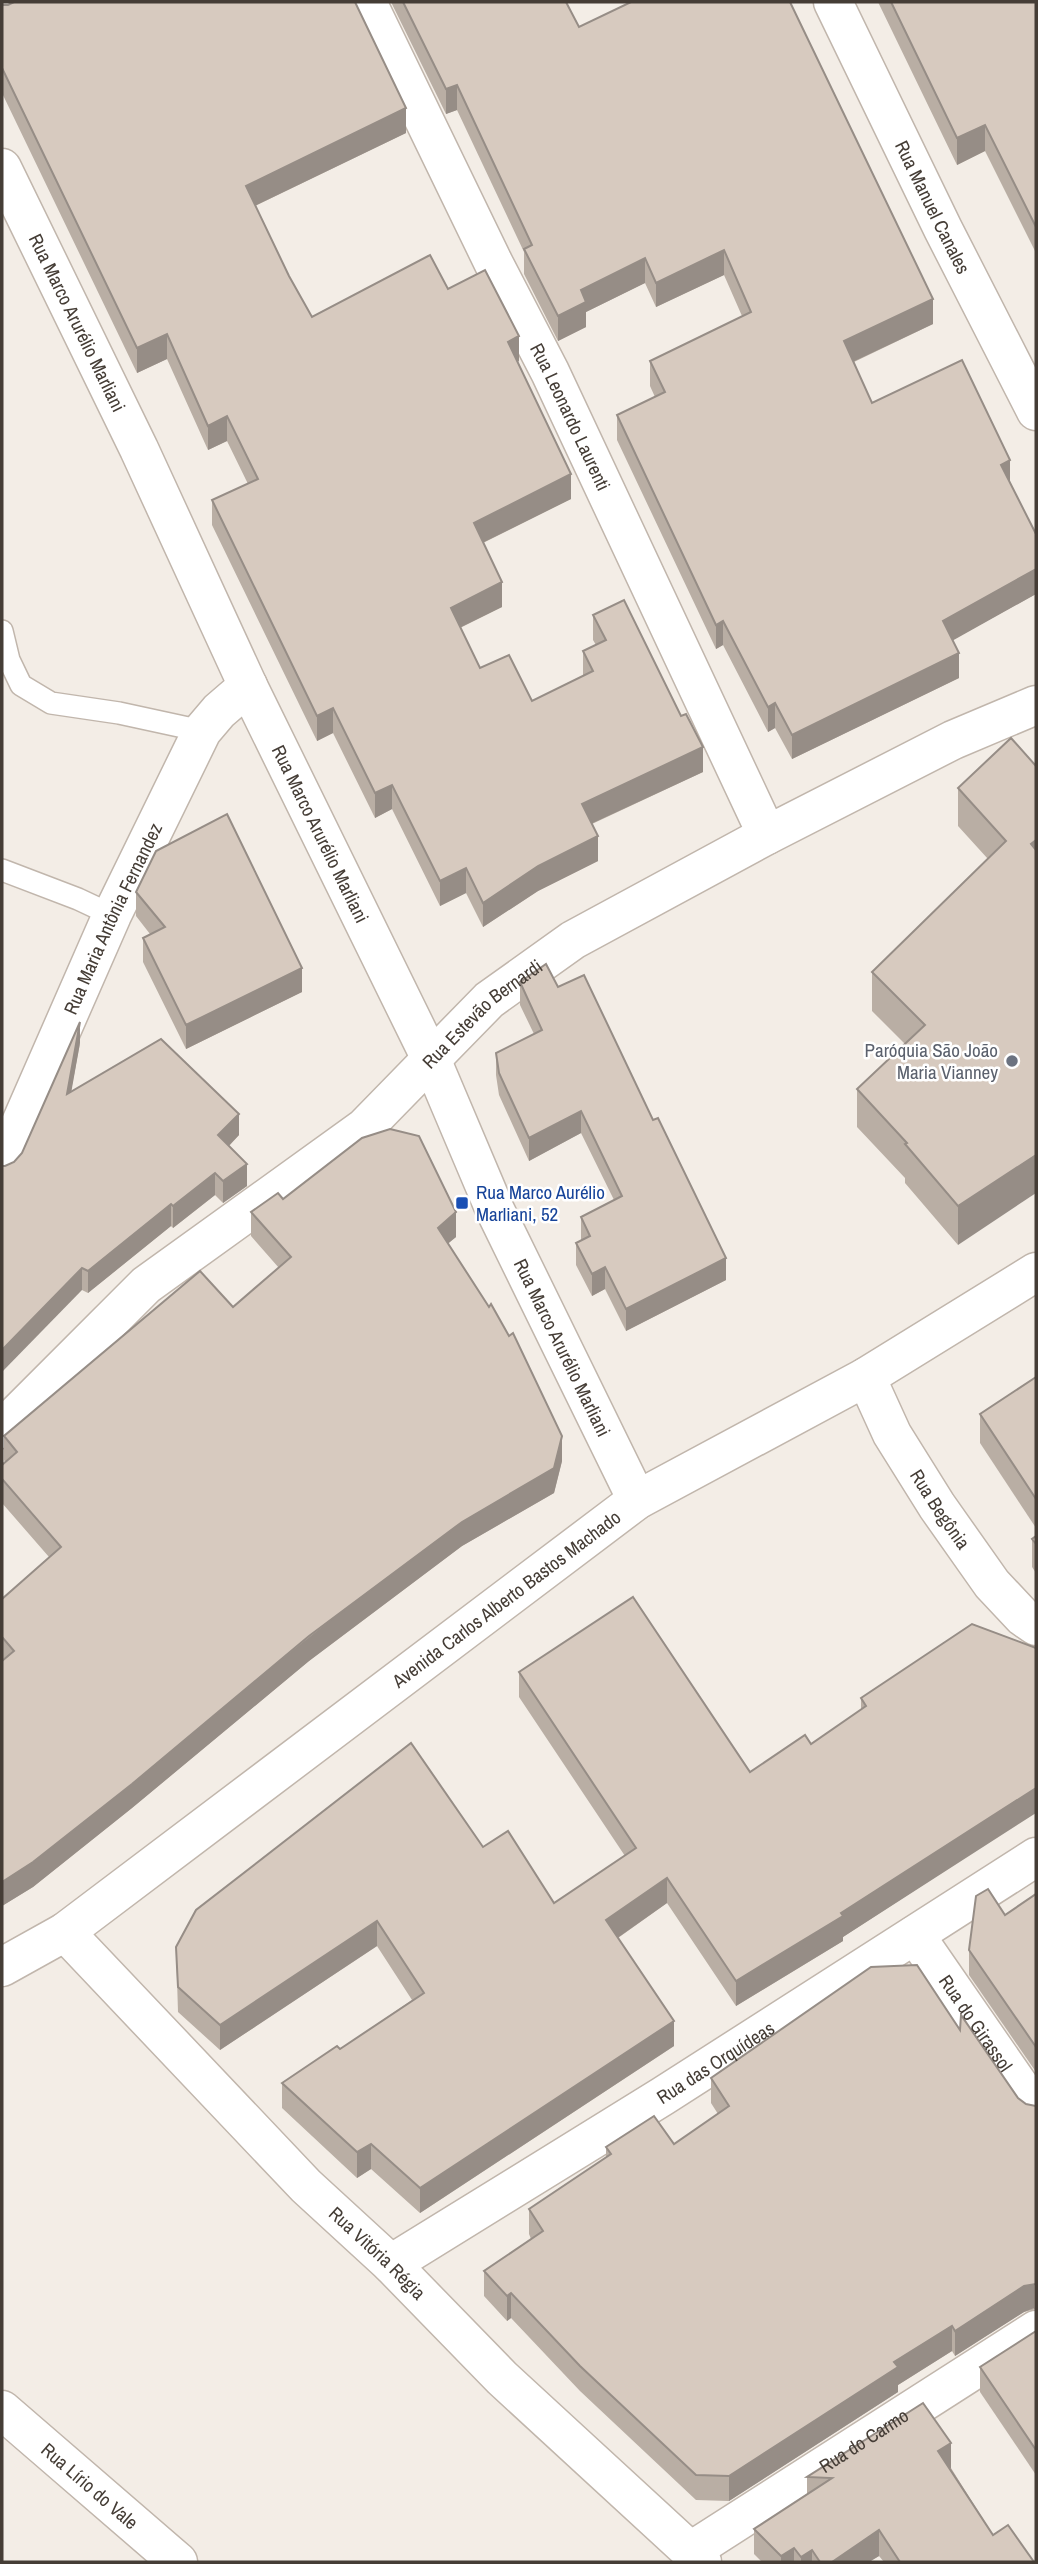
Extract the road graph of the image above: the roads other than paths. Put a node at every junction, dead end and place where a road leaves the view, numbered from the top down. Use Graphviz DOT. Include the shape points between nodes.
graph roads {
  1 [pos="367,2"];
  2 [pos="834,2"];
  3 [pos="2,168"];
  4 [pos="1036,411"];
  5 [pos="2,631"];
  6 [pos="248,686"];
  7 [pos="1036,705"];
  8 [pos="202,731"];
  9 [pos="766,835"];
  10 [pos="2,870"];
  11 [pos="111,915"];
  12 [pos="431,1059"];
  13 [pos="2,1166"];
  14 [pos="1036,1272"];
  15 [pos="866,1377"];
  16 [pos="2,1429"];
  17 [pos="637,1500"];
  18 [pos="1036,1626"];
  19 [pos="1036,1857"];
  20 [pos="65,1932"];
  21 [pos="915,1935"];
  22 [pos="2,1967"];
  23 [pos="1036,2110"];
  24 [pos="391,2264"];
  25 [pos="1036,2330"];
  26 [pos="2,2410"];
  27 [pos="696,2557"];
  28 [pos="178,2562"];
  1 -- 9 [label="street, Rua Leonardo Laurenti" via="550,372"];
  2 -- 4 [label="street, Rua Manuel Canales"];
  3 -- 6 [label="street, Rua Marco Arurélio Marliani"];
  5 -- 8 [label="lane" via="21,685 51,704"];
  6 -- 8 [label="street, Rua Maria Antônia Fernandez"];
  6 -- 12 [label="street, Rua Marco Arurélio Marliani"];
  7 -- 9 [label="street, Rua Estevão Bernardi" via="953,740"];
  8 -- 11 [label="street, Rua Maria Antônia Fernandez"];
  9 -- 12 [label="street, Rua Estevão Bernardi" via="573,940 489,1000"];
  10 -- 11 [label="lane"];
  11 -- 13 [label="street, Rua Maria Antônia Fernandez"];
  12 -- 16 [label="street, Rua Estevão Bernardi" via="364,1128 146,1285"];
  12 -- 17 [label="street, Rua Marco Arurélio Marliani" via="495,1210"];
  14 -- 15 [label="street, Avenida Carlos Alberto Bastos Machado"];
  15 -- 17 [label="street, Avenida Carlos Alberto Bastos Machado"];
  15 -- 18 [label="street, Rua Begônia" via="892,1434 937,1506 992,1584"];
  17 -- 20 [label="street, Avenida Carlos Alberto Bastos Machado"];
  19 -- 21 [label="street, Rua das Orquídeas"];
  20 -- 22 [label="street, Avenida Carlos Alberto Bastos Machado"];
  20 -- 24 [label="street, Rua Vitória Régia" via="306,2186"];
  21 -- 23 [label="street, Rua do Girassol"];
  21 -- 24 [label="street, Rua das Orquídeas"];
  24 -- 27 [label="street, Rua Vitória Régia" via="502,2378"];
  25 -- 27 [label="street, Rua do Carmo"];
  26 -- 28 [label="street, Rua Lírio do Vale"];
}
